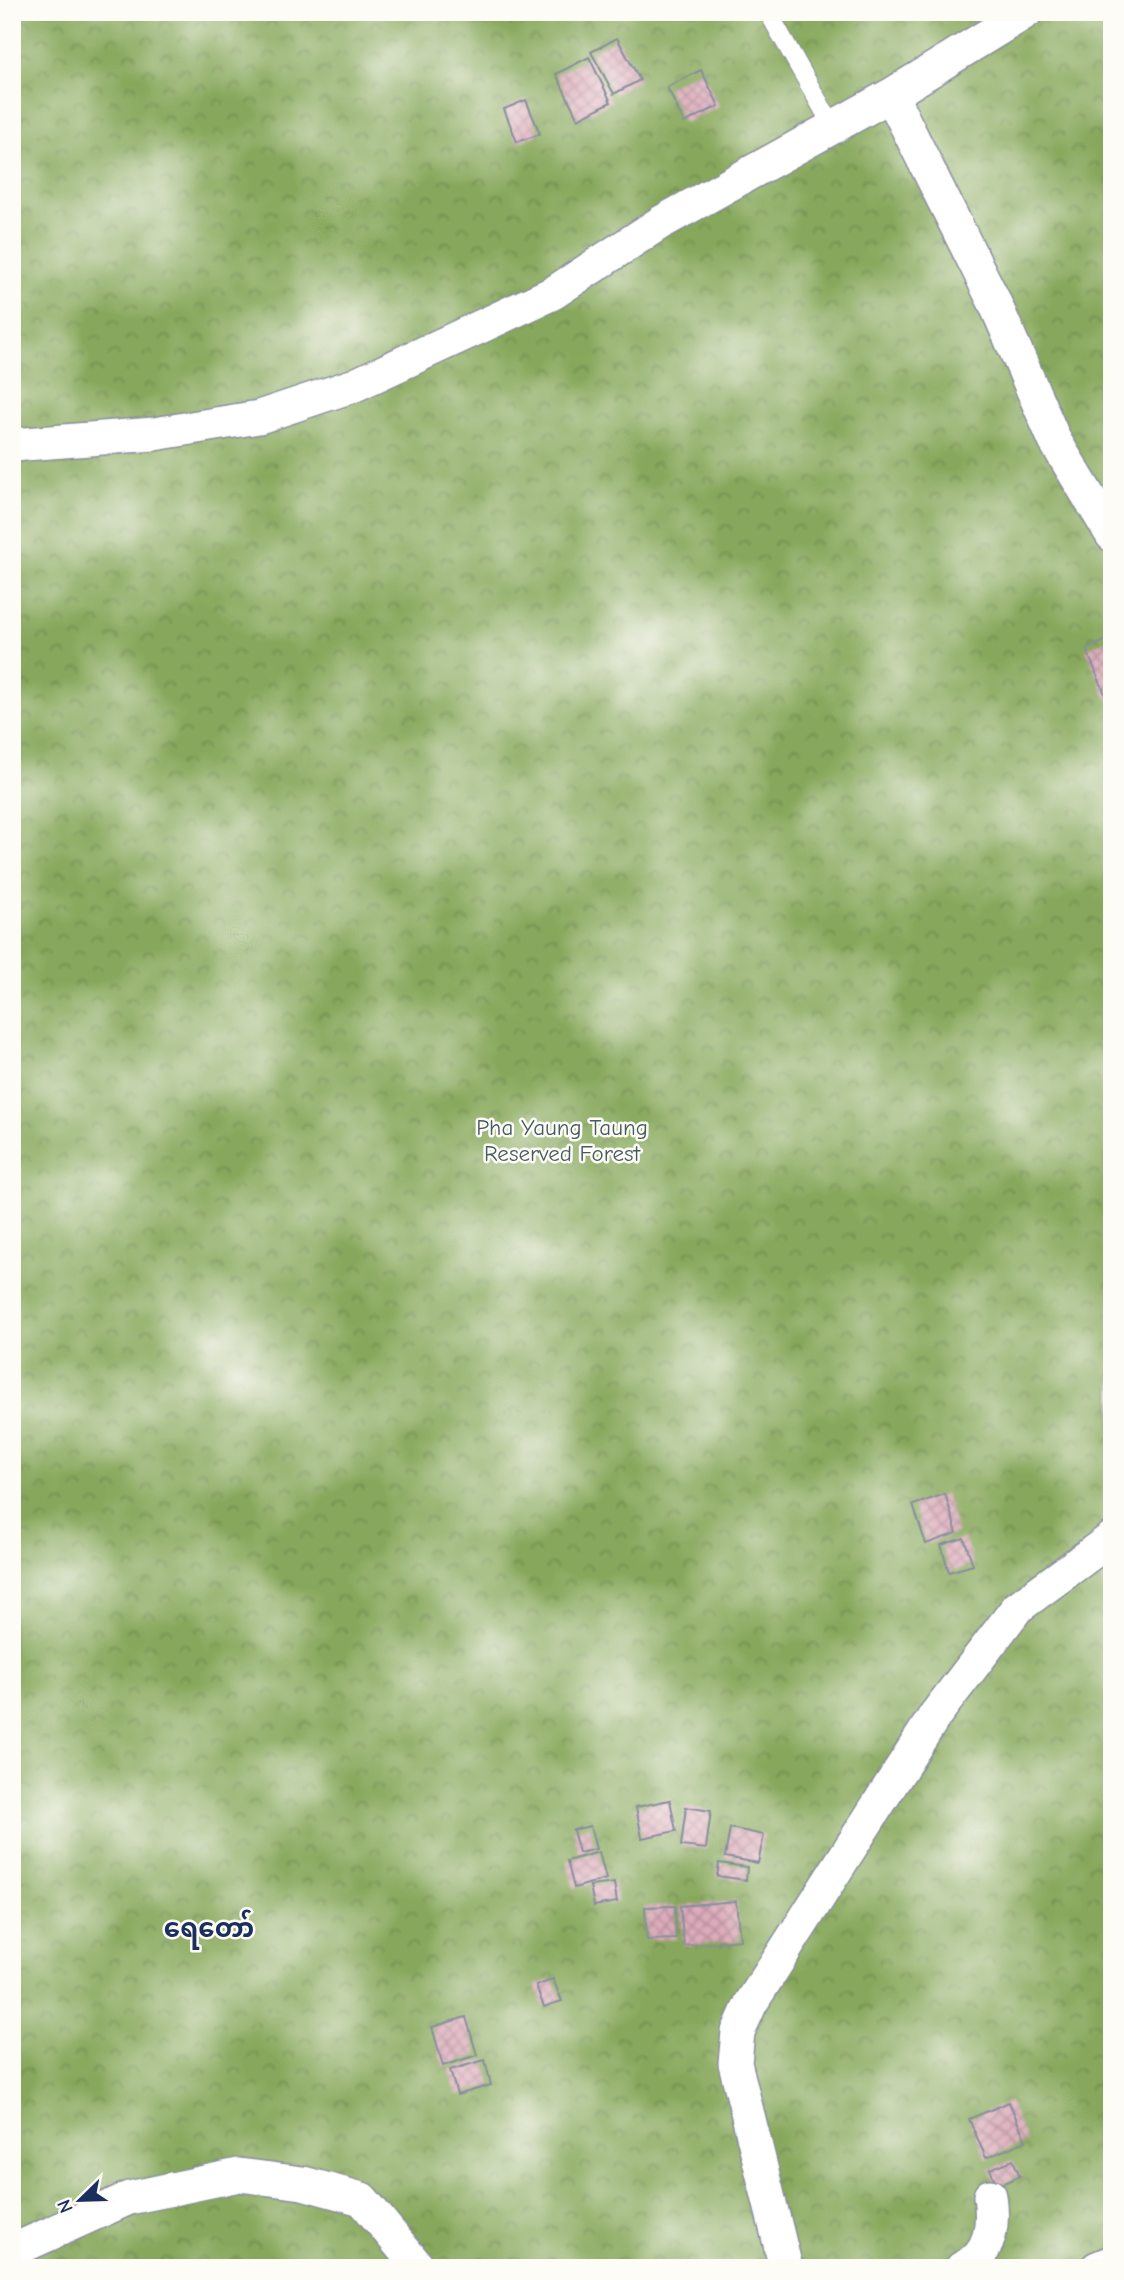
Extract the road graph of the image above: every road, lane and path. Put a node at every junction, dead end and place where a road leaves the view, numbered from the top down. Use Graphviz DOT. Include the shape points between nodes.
graph roads {
  1 [pos="768,12"];
  2 [pos="1026,12"];
  3 [pos="891,95"];
  4 [pos="833,127"];
  5 [pos="12,445"];
  6 [pos="1112,535"];
  7 [pos="1112,1538"];
  8 [pos="990,2196"];
  9 [pos="12,2251"];
  10 [pos="1112,2262"];
  11 [pos="419,2268"];
  12 [pos="786,2268"];
  13 [pos="962,2268"];
  14 [pos="1097,2268"];
  1 -- 4 [label="lane"];
  2 -- 3 [label="street"];
  3 -- 4 [label="street"];
  3 -- 6 [label="street" via="994,301 1055,441"];
  4 -- 5 [label="street" via="660,223 553,293 355,385 259,416 153,433"];
  7 -- 12 [label="street" via="1017,1608 936,1714 751,2003 738,2032 735,2063"];
  8 -- 13 [label="street" via="993,2221 986,2247"];
  9 -- 11 [label="street" via="129,2198 239,2175 303,2183 362,2199"];
  10 -- 14 [label="street"];
}
